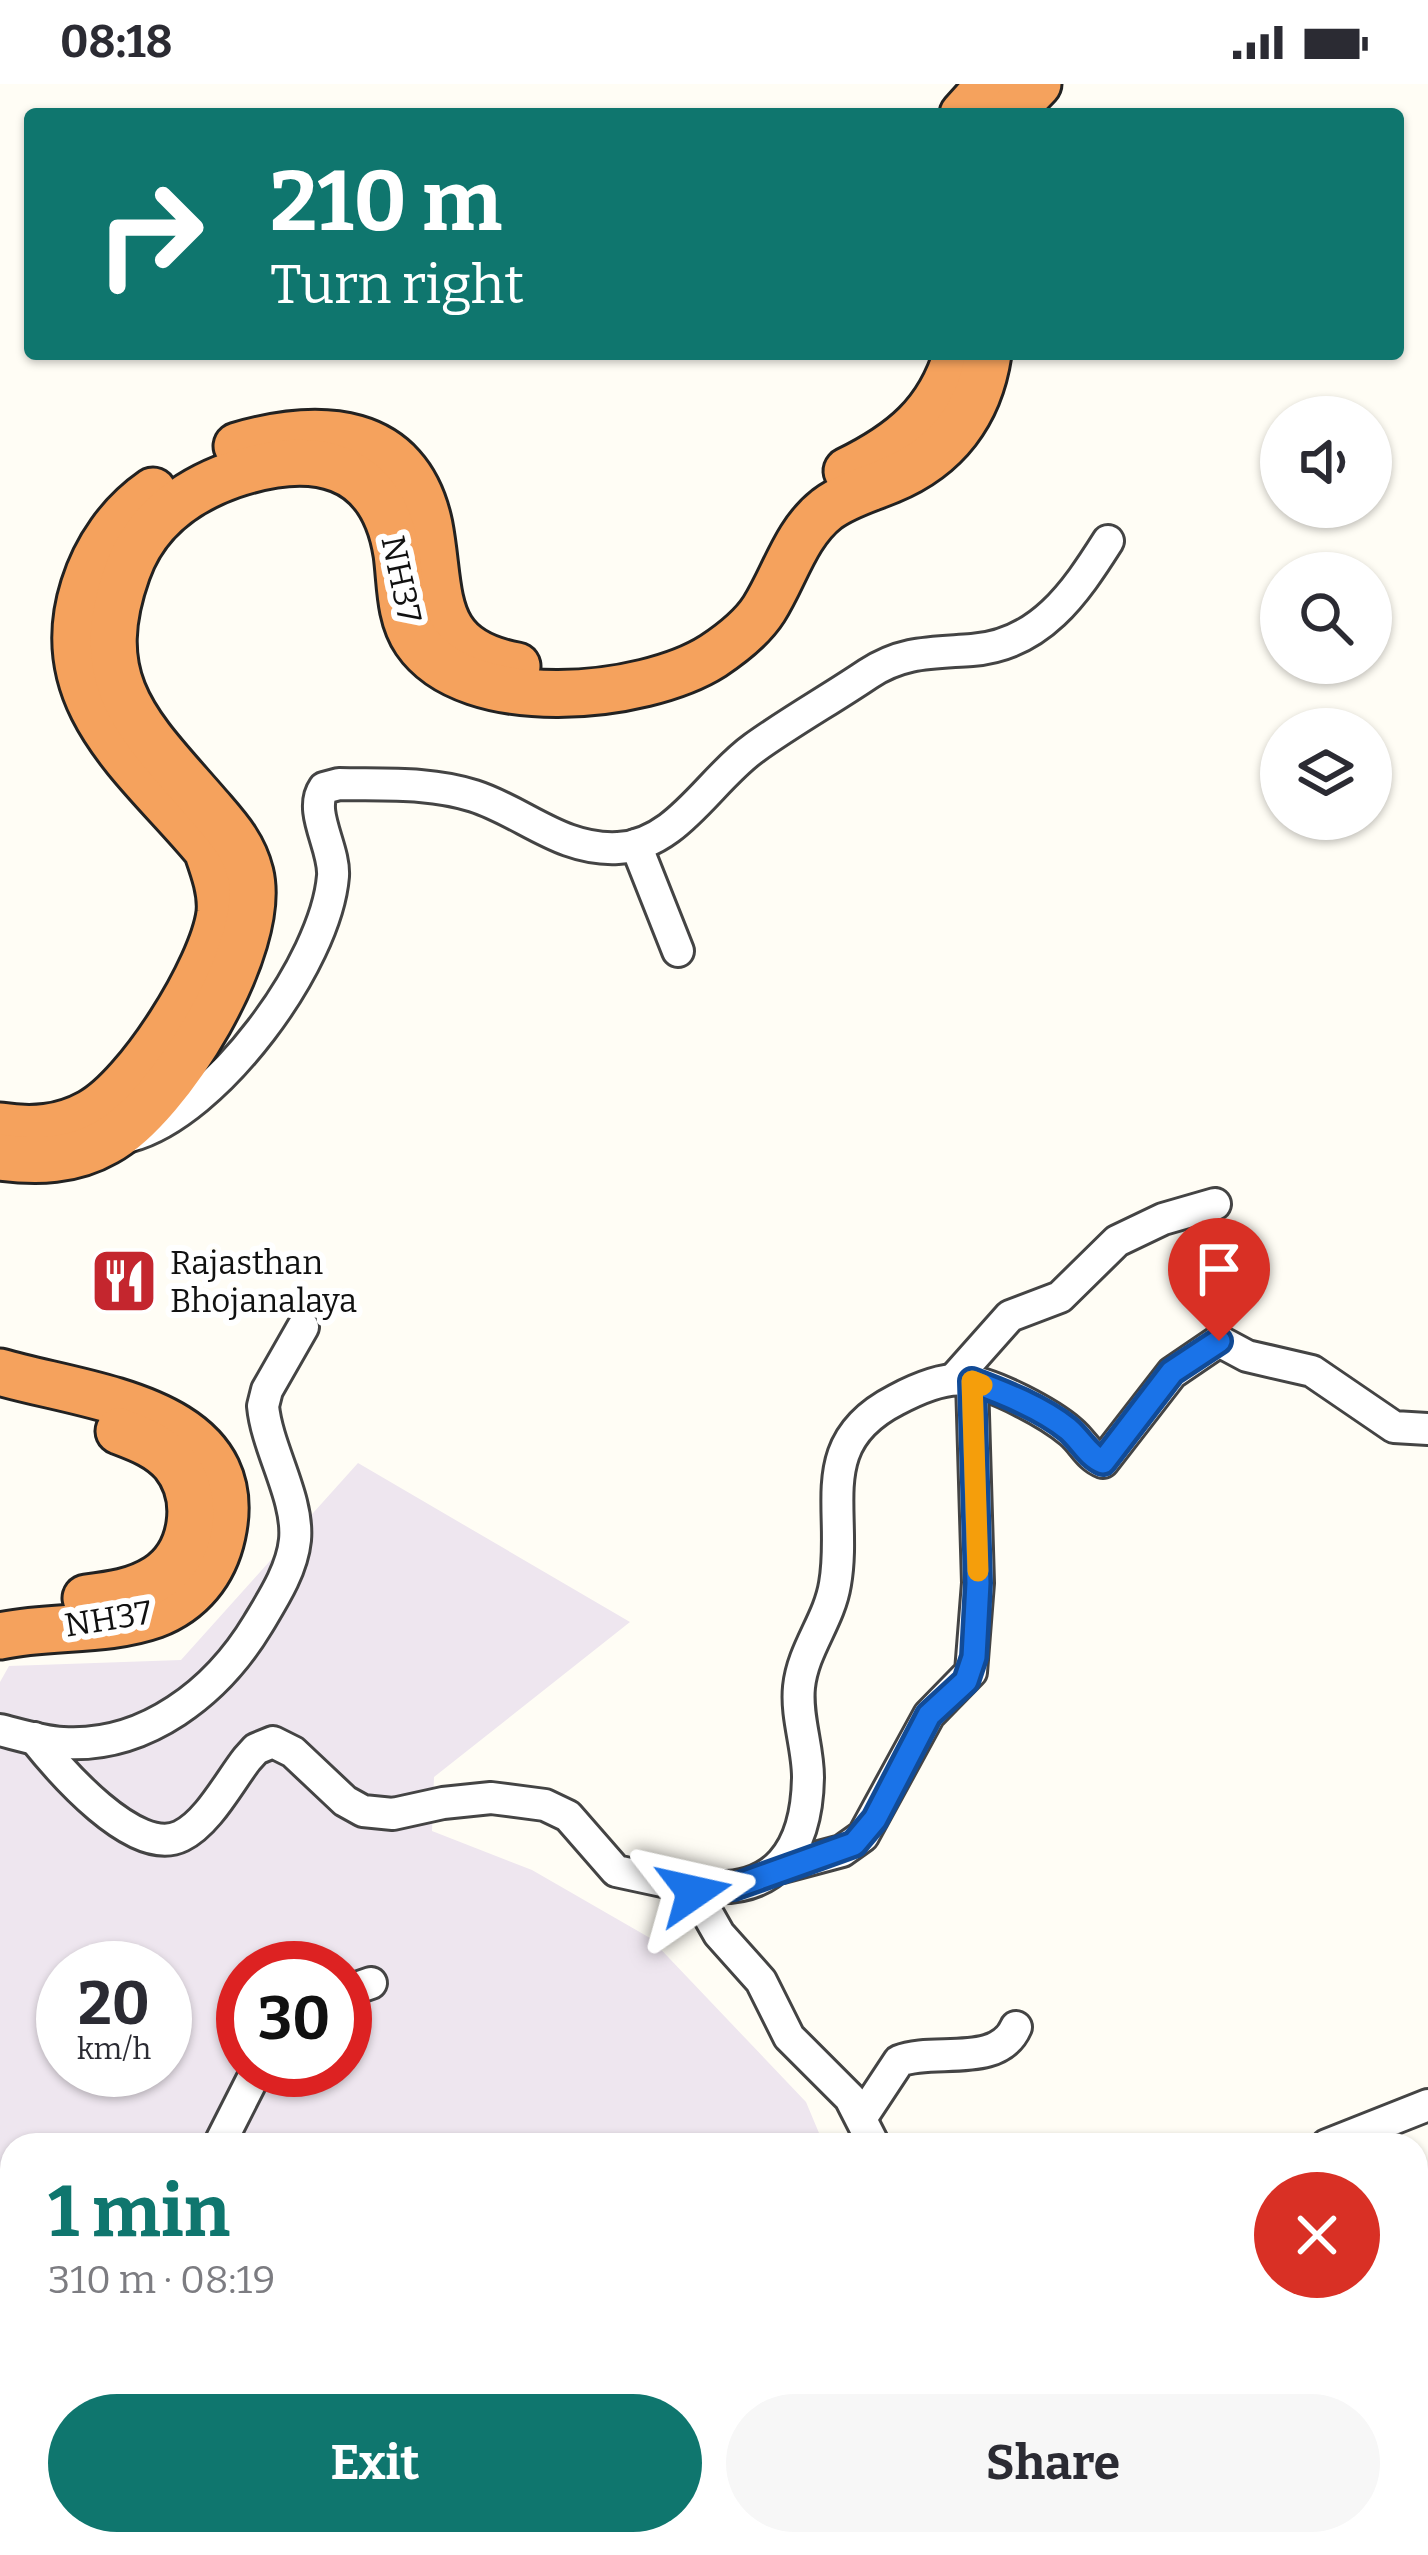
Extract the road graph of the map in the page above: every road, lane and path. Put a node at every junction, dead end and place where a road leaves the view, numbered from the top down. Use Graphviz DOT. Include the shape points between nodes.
graph roads {
  1 [pos="990,84"];
  2 [pos="1038,84"];
  3 [pos="968,108"];
  4 [pos="1015,108"];
  5 [pos="954,360"];
  6 [pos="987,360"];
  7 [pos="1108,541"];
  8 [pos="636,845"];
  9 [pos="678,951"];
  10 [pos="0,1126"];
  11 [pos="107,1142"];
  12 [pos="0,1157"];
  13 [pos="1215,1204"];
  14 [pos="303,1327"];
  15 [pos="0,1372"];
  16 [pos="963,1380"];
  17 [pos="0,1404"];
  18 [pos="1428,1429"];
  19 [pos="0,1607"];
  20 [pos="0,1636"];
  21 [pos="0,1730"];
  22 [pos="34,1738"];
  23 [pos="782,1867"];
  24 [pos="695,1888"];
  25 [pos="1016,2027"];
  26 [pos="243,2097"];
  27 [pos="1428,2105"];
  28 [pos="868,2131"];
  29 [pos="225,2133"];
  30 [pos="1357,2133"];
  1 -- 3 [label="highway"];
  2 -- 4 [label="highway"];
  5 -- 10 [label="highway, NH37" via="932,411 912,432 789,507 720,616 693,638 609,664 512,665 461,640 435,594 429,526 410,475 364,440 308,432 268,437 177,473 133,505 106,538 76,611 82,686 128,763 207,850 220,912 200,970 120,1090 66,1124"];
  6 -- 11 [label="highway, NH37" via="948,445 825,511 800,538 761,615 738,637 709,659 633,685 539,693 490,686 435,662 404,615 388,516 363,479 344,470 316,464 244,471 172,506 130,562 115,604 113,670 146,731 236,837 253,906 248,941 200,1034 151,1102"];
  7 -- 8 [label="street" via="1066,605 1040,623 993,646 884,663 755,747 673,825"];
  8 -- 9 [label="street"];
  8 -- 11 [label="street" via="568,842 446,789 324,788 317,808 333,854 330,898 280,1002 240,1056 185,1107 146,1132"];
  11 -- 12 [label="highway, NH37" via="38,1161"];
  13 -- 16 [label="street" via="1118,1241 1060,1297 1010,1316"];
  14 -- 22 [label="street" via="263,1406 295,1540 279,1589 251,1635 202,1694 142,1729 81,1743"];
  15 -- 20 [label="highway, NH37" via="178,1425 212,1460 226,1506 209,1572 178,1603 132,1622"];
  16 -- 18 [label="street" via="1067,1428 1099,1462 1172,1372 1219,1341 1247,1357 1312,1371 1394,1427"];
  16 -- 23 [label="street" via="908,1394 849,1438 835,1488 836,1580 799,1686 805,1813"];
  16 -- 23 [label="street" via="978,1583 970,1672 929,1715 863,1836 842,1851"];
  17 -- 19 [label="highway, NH37" via="146,1441 177,1466 192,1510 183,1549 155,1580 118,1594"];
  21 -- 22 [label="street"];
  22 -- 24 [label="street" via="81,1793 158,1838 193,1828 256,1749 273,1742 363,1811 394,1814 469,1799 529,1802 568,1816 616,1871"];
  23 -- 24 [label="street" via="734,1887"];
  24 -- 28 [label="street" via="719,1934 761,1981 789,2037 850,2098"];
  25 -- 28 [label="street" via="985,2050 899,2061"];
  26 -- 29 [label="street"];
  27 -- 30 [label="street"];
}
